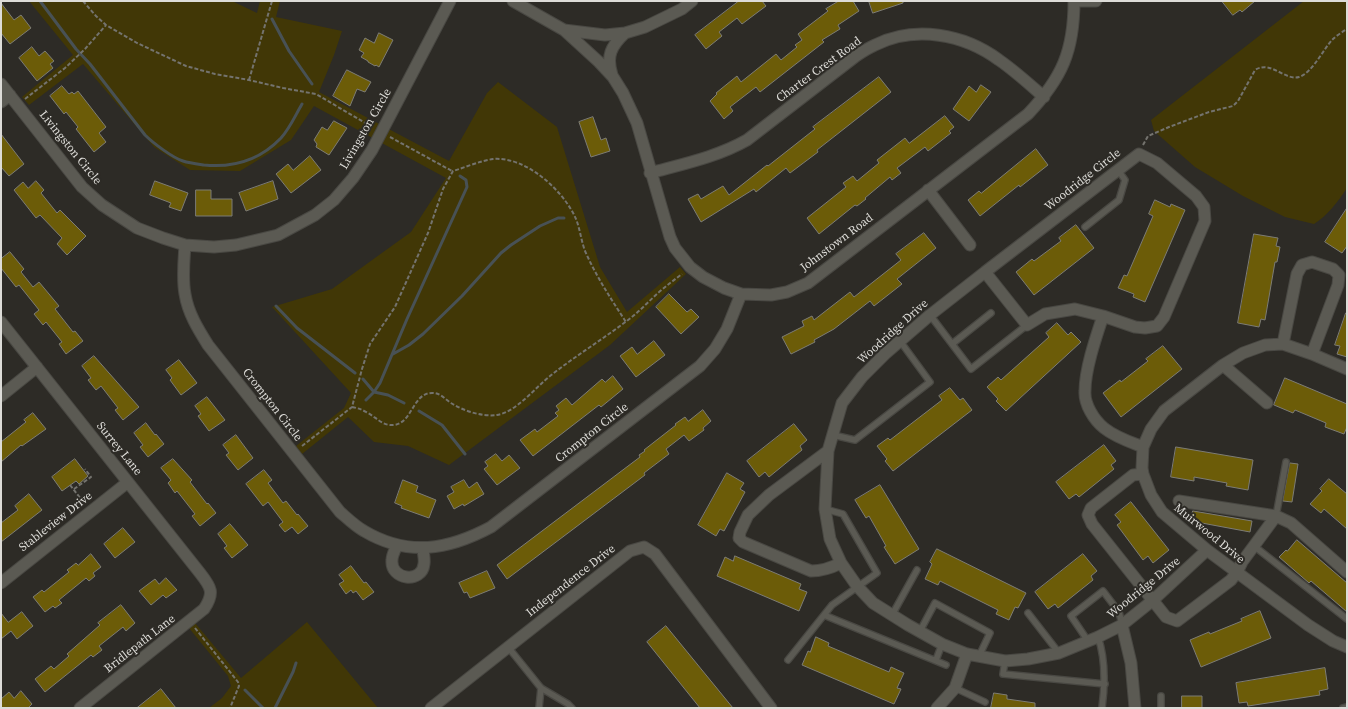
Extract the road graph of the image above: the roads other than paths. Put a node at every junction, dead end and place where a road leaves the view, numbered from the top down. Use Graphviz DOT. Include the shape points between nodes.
graph roads {
  1 [pos="450,1"];
  2 [pos="513,1"];
  3 [pos="692,1"];
  4 [pos="1074,1"];
  5 [pos="1096,1"];
  6 [pos="564,30"];
  7 [pos="626,33"];
  8 [pos="613,77"];
  9 [pos="1,84"];
  10 [pos="1044,97"];
  11 [pos="5,99"];
  12 [pos="1118,170"];
  13 [pos="650,173"];
  14 [pos="928,190"];
  15 [pos="1086,227"];
  16 [pos="185,245"];
  17 [pos="970,245"];
  18 [pos="985,272"];
  19 [pos="741,294"];
  20 [pos="992,313"];
  21 [pos="930,315"];
  22 [pos="1103,316"];
  23 [pos="1,322"];
  24 [pos="1027,326"];
  25 [pos="900,341"];
  26 [pos="952,344"];
  27 [pos="1283,344"];
  28 [pos="1312,354"];
  29 [pos="1223,365"];
  30 [pos="37,367"];
  31 [pos="1347,369"];
  32 [pos="1,396"];
  33 [pos="1267,403"];
  34 [pos="833,435"];
  35 [pos="1143,447"];
  36 [pos="828,451"];
  37 [pos="1286,462"];
  38 [pos="1143,474"];
  39 [pos="128,482"];
  40 [pos="1179,501"];
  41 [pos="825,509"];
  42 [pos="1276,516"];
  43 [pos="397,545"];
  44 [pos="1254,546"];
  45 [pos="423,548"];
  46 [pos="1207,550"];
  47 [pos="841,562"];
  48 [pos="917,570"];
  49 [pos="1237,572"];
  50 [pos="1347,572"];
  51 [pos="1,583"];
  52 [pos="857,586"];
  53 [pos="210,595"];
  54 [pos="1152,601"];
  55 [pos="1028,613"];
  56 [pos="824,614"];
  57 [pos="892,616"];
  58 [pos="1347,619"];
  59 [pos="1122,625"];
  60 [pos="920,631"];
  61 [pos="1093,639"];
  62 [pos="942,644"];
  63 [pos="508,646"];
  64 [pos="1347,647"];
  65 [pos="1059,653"];
  66 [pos="967,654"];
  67 [pos="978,656"];
  68 [pos="788,660"];
  69 [pos="936,660"];
  70 [pos="1005,661"];
  71 [pos="946,665"];
  72 [pos="1105,684"];
  73 [pos="541,688"];
  74 [pos="955,688"];
  75 [pos="1162,696"];
  76 [pos="985,702"];
  77 [pos="1347,707"];
  78 [pos="80,708"];
  79 [pos="431,708"];
  80 [pos="539,708"];
  81 [pos="572,708"];
  82 [pos="770,708"];
  83 [pos="937,708"];
  84 [pos="1102,708"];
  85 [pos="1135,708"];
  86 [pos="1161,708"];
  87 [pos="1343,708"];
  1 -- 16 [label="street, Livingston Circle" via="363,165 334,200 315,215 278,235 236,245"];
  2 -- 6 [label="street"];
  3 -- 7 [label="street" via="682,9 645,27"];
  4 -- 5 [label="street, Johnstown Road"];
  4 -- 10 [label="street, Johnstown Road" via="1073,31 1068,54"];
  6 -- 7 [label="street" via="605,35"];
  6 -- 8 [label="street, Johnstown Road"];
  7 -- 8 [label="street" via="616,42 611,52 608,64"];
  8 -- 13 [label="street, Johnstown Road" via="637,123"];
  9 -- 11 [label="street, Livingston Circle"];
  10 -- 13 [label="street, Charter Crest Road" via="998,59 967,41 945,36 913,34 876,44 856,56 747,140 716,154"];
  10 -- 14 [label="street, Johnstown Road" via="1028,114"];
  11 -- 16 [label="street, Livingston Circle" via="17,105 82,187 102,205 137,228"];
  12 -- 15 [label="lane" via="1125,180 1119,200"];
  12 -- 18 [label="street, Woodridge Circle"];
  12 -- 22 [label="street, Woodridge Circle" via="1139,154 1157,163 1196,196 1204,207 1205,221 1164,317 1157,326 1135,327"];
  13 -- 19 [label="street, Johnstown Road" via="675,248 690,267 703,277"];
  14 -- 17 [label="street"];
  14 -- 19 [label="street, Johnstown Road" via="808,283 787,292 771,295"];
  16 -- 43 [label="street, Crompton Circle" via="185,295 196,326 208,345 340,512 362,530"];
  18 -- 21 [label="street, Woodridge Drive"];
  18 -- 24 [label="street"];
  19 -- 45 [label="street, Crompton Circle" via="716,349 700,366 491,527 452,544"];
  20 -- 26 [label="lane"];
  21 -- 25 [label="street, Woodridge Drive"];
  21 -- 26 [label="lane"];
  22 -- 24 [label="street, Woodridge Circle" via="1075,309 1045,314"];
  22 -- 35 [label="street" via="1084,392 1094,417 1104,428"];
  23 -- 30 [label="street, Surrey Lane"];
  24 -- 26 [label="lane" via="971,369"];
  25 -- 34 [label="street, Woodridge Drive" via="862,377 842,403"];
  25 -- 34 [label="lane" via="930,382 855,440"];
  27 -- 28 [label="street, Muirwood Drive"];
  27 -- 28 [label="street" via="1297,274 1302,265 1312,262 1333,269 1339,275 1338,285"];
  27 -- 29 [label="street, Muirwood Drive" via="1266,345 1243,353"];
  28 -- 31 [label="street, Muirwood Drive"];
  29 -- 33 [label="street"];
  29 -- 35 [label="street, Muirwood Drive" via="1164,411 1151,429"];
  30 -- 32 [label="street"];
  30 -- 39 [label="street, Surrey Lane"];
  34 -- 36 [label="street, Woodridge Drive"];
  35 -- 38 [label="street, Muirwood Drive"];
  36 -- 41 [label="street, Woodridge Drive"];
  36 -- 47 [label="street" via="756,507 748,515 739,538 811,571 821,571"];
  37 -- 42 [label="lane"];
  38 -- 46 [label="street, Muirwood Drive" via="1151,495 1162,512"];
  38 -- 54 [label="street" via="1133,475 1091,508 1088,515 1092,524"];
  39 -- 51 [label="street, Stableview Drive"];
  39 -- 53 [label="street, Surrey Lane" via="207,582"];
  40 -- 42 [label="street"];
  41 -- 47 [label="street, Woodridge Drive" via="830,539"];
  41 -- 52 [label="lane" via="843,514 877,573"];
  42 -- 44 [label="street"];
  42 -- 50 [label="street" via="1291,523"];
  43 -- 45 [label="street, Crompton Circle"];
  43 -- 45 [label="street" via="392,566 400,576 407,578 419,574 423,569"];
  44 -- 49 [label="street"];
  44 -- 58 [label="lane"];
  46 -- 49 [label="street, Muirwood Drive"];
  46 -- 54 [label="street, Woodridge Drive"];
  47 -- 52 [label="street, Woodridge Drive"];
  48 -- 57 [label="lane"];
  49 -- 54 [label="street" via="1231,580 1177,621 1166,617"];
  49 -- 64 [label="street, Muirwood Drive" via="1308,625"];
  52 -- 56 [label="lane"];
  52 -- 57 [label="street, Woodridge Drive" via="873,603"];
  53 -- 78 [label="street, Bridlepath Lane" via="204,608 189,622"];
  54 -- 59 [label="street, Woodridge Drive"];
  55 -- 65 [label="lane"];
  56 -- 68 [label="lane"];
  56 -- 69 [label="lane"];
  57 -- 60 [label="street, Woodridge Drive"];
  59 -- 61 [label="street, Woodridge Drive"];
  59 -- 61 [label="lane" via="1119,612 1103,591 1071,616"];
  59 -- 85 [label="street" via="1131,663"];
  60 -- 62 [label="street, Woodridge Drive"];
  60 -- 67 [label="lane" via="935,604 990,633"];
  61 -- 65 [label="street, Woodridge Drive"];
  61 -- 72 [label="lane" via="1102,647"];
  62 -- 66 [label="street, Woodridge Drive"];
  62 -- 69 [label="lane"];
  63 -- 73 [label="lane"];
  63 -- 79 [label="street, Independence Drive"];
  63 -- 82 [label="street, Independence Drive" via="630,551 644,548 655,554"];
  65 -- 70 [label="street, Woodridge Drive"];
  66 -- 67 [label="street, Woodridge Drive"];
  66 -- 74 [label="street"];
  67 -- 70 [label="street, Woodridge Drive"];
  69 -- 71 [label="lane"];
  70 -- 72 [label="lane" via="1003,674"];
  72 -- 84 [label="lane"];
  73 -- 80 [label="lane"];
  73 -- 81 [label="lane"];
  74 -- 76 [label="lane"];
  74 -- 83 [label="street"];
  75 -- 86 [label="lane"];
  77 -- 87 [label="lane"];
}
